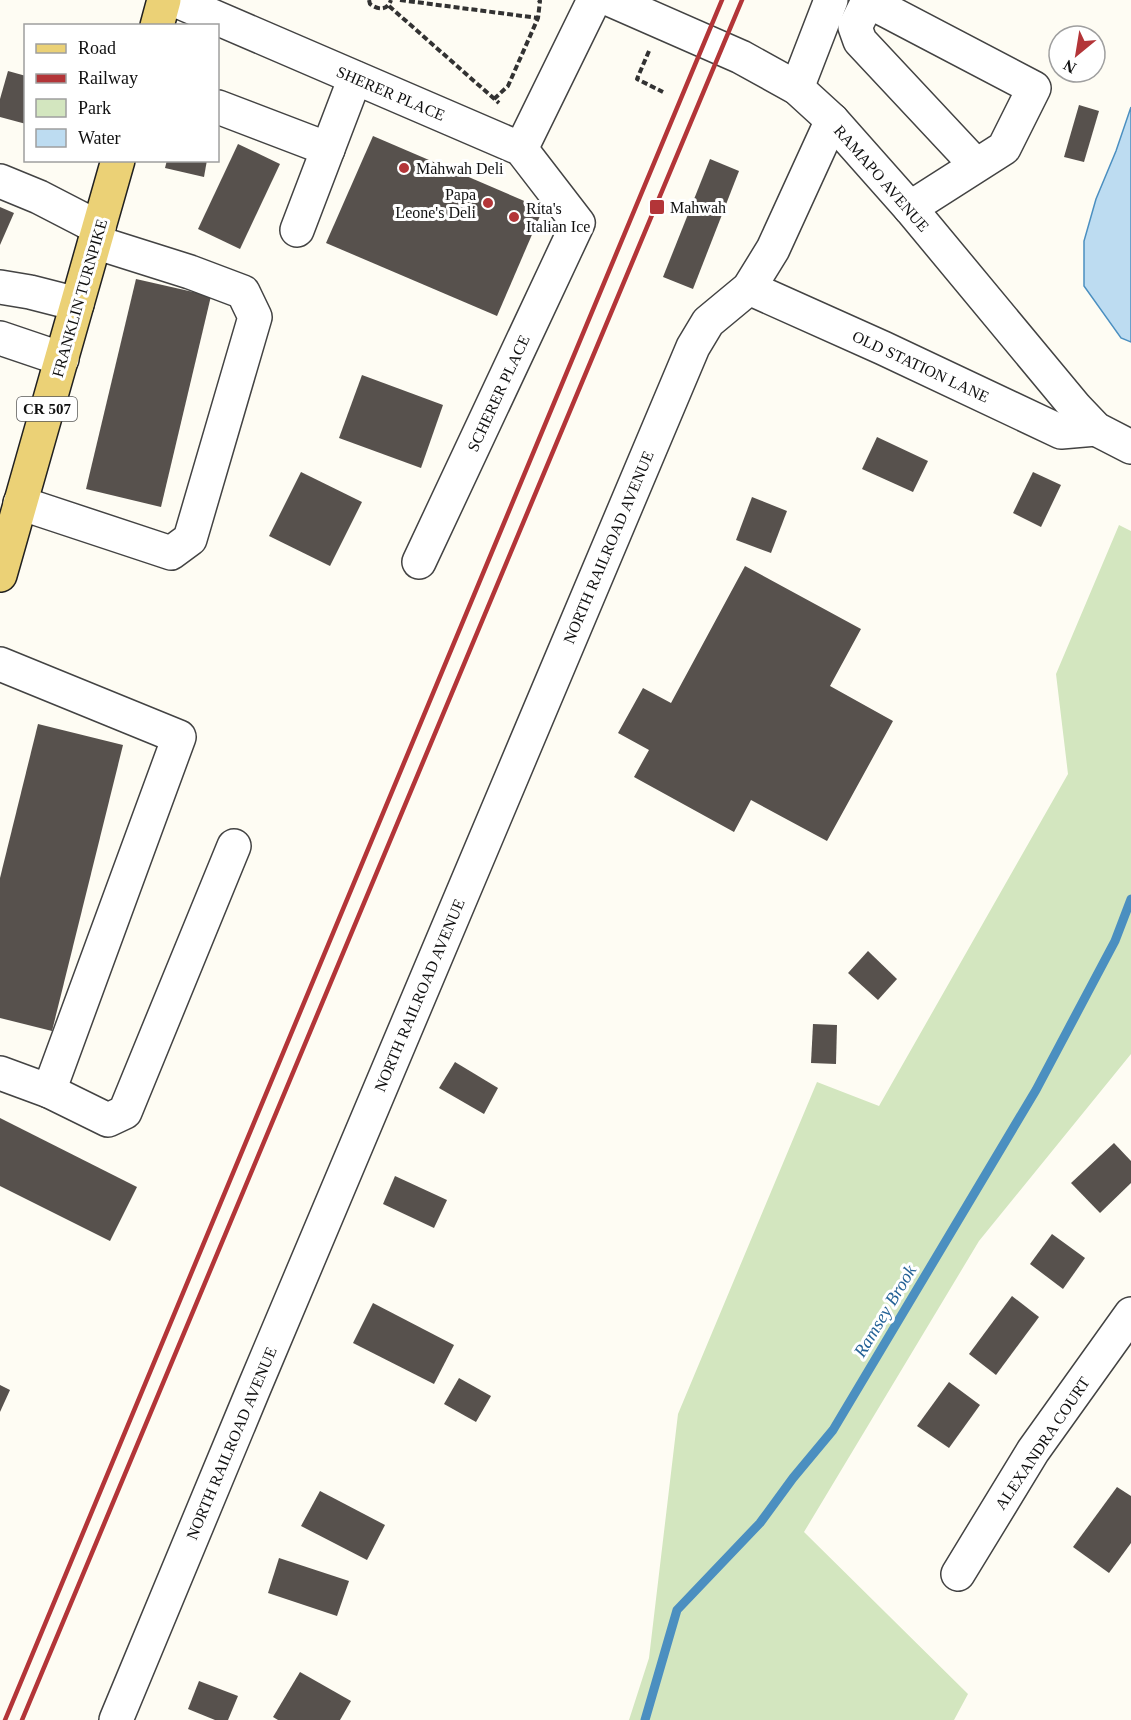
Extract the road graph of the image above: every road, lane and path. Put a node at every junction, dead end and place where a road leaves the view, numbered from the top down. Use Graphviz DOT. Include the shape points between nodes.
graph roads {
  1 [pos="164,0"];
  2 [pos="176,0"];
  3 [pos="369,0"];
  4 [pos="391,0"];
  5 [pos="400,0"];
  6 [pos="538,0"];
  7 [pos="594,0"];
  8 [pos="610,0"];
  9 [pos="831,0"];
  10 [pos="867,0"];
  11 [pos="389,6"];
  12 [pos="538,18"];
  13 [pos="158,24"];
  14 [pos="644,63"];
  15 [pos="355,78"];
  16 [pos="797,88"];
  17 [pos="663,92"];
  18 [pos="494,99"];
  19 [pos="499,103"];
  20 [pos="219,107"];
  21 [pos="832,120"];
  22 [pos="328,149"];
  23 [pos="521,149"];
  24 [pos="117,162"];
  25 [pos="976,165"];
  26 [pos="0,181"];
  27 [pos="910,208"];
  28 [pos="578,223"];
  29 [pos="297,230"];
  30 [pos="97,235"];
  31 [pos="0,287"];
  32 [pos="749,288"];
  33 [pos="77,304"];
  34 [pos="0,338"];
  35 [pos="62,358"];
  36 [pos="1096,429"];
  37 [pos="1131,447"];
  38 [pos="20,502"];
  39 [pos="419,562"];
  40 [pos="0,575"];
  41 [pos="0,664"];
  42 [pos="234,846"];
  43 [pos="0,1072"];
  44 [pos="49,1091"];
  45 [pos="1131,1314"];
  46 [pos="958,1574"];
  47 [pos="116,1720"];
  1 -- 13 [label="main road"];
  2 -- 15 [label="street, SHERER PLACE"];
  3 -- 11 [label="path" via="376,8"];
  4 -- 11 [label="path"];
  5 -- 12 [label="path"];
  6 -- 12 [label="path"];
  7 -- 23 [label="street"];
  8 -- 16 [label="street, RAMAPO AVENUE" via="741,57"];
  9 -- 16 [label="street"];
  10 -- 25 [label="street" via="855,27 860,41"];
  10 -- 25 [label="street" via="1034,88 1004,148"];
  11 -- 18 [label="path"];
  12 -- 18 [label="path" via="508,86"];
  14 -- 17 [label="path" via="637,79"];
  15 -- 22 [label="street"];
  15 -- 23 [label="street, SHERER PLACE"];
  16 -- 21 [label="street, RAMAPO AVENUE"];
  18 -- 19 [label="path"];
  20 -- 22 [label="street"];
  21 -- 27 [label="street, RAMAPO AVENUE"];
  21 -- 32 [label="street, NORTH RAILROAD AVENUE" via="773,249"];
  22 -- 29 [label="street"];
  23 -- 28 [label="street, SHERER PLACE"];
  24 -- 30 [label="main road, FRANKLIN TURNPIKE / CR 507"];
  25 -- 27 [label="street"];
  26 -- 30 [label="street" via="39,197"];
  27 -- 36 [label="street, RAMAPO AVENUE"];
  28 -- 39 [label="street, SCHERER PLACE"];
  30 -- 33 [label="main road, FRANKLIN TURNPIKE / CR 507"];
  30 -- 38 [label="street" via="243,292 255,317 190,539 171,553"];
  31 -- 33 [label="street"];
  32 -- 36 [label="street, OLD STATION LANE" via="1061,432"];
  32 -- 47 [label="street, NORTH RAILROAD AVENUE" via="708,322 693,346"];
  33 -- 35 [label="main road, FRANKLIN TURNPIKE / CR 507"];
  34 -- 35 [label="street"];
  35 -- 38 [label="main road, FRANKLIN TURNPIKE / CR 507"];
  36 -- 37 [label="street"];
  38 -- 40 [label="main road, FRANKLIN TURNPIKE / CR 507"];
  41 -- 44 [label="street" via="179,737"];
  42 -- 44 [label="street" via="125,1112 108,1120"];
  43 -- 44 [label="street"];
  45 -- 46 [label="street, ALEXANDRA COURT" via="1033,1451"];
}
